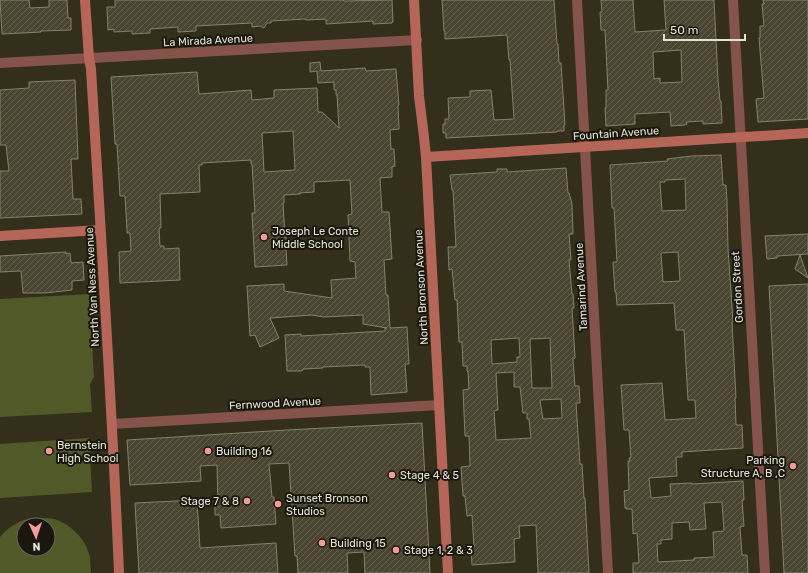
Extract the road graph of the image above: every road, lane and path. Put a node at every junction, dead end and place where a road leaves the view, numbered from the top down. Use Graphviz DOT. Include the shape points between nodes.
graph roads {
  1 [pos="85,0"];
  2 [pos="414,0"];
  3 [pos="577,0"];
  4 [pos="733,0"];
  5 [pos="416,40"];
  6 [pos="89,58"];
  7 [pos="0,63"];
  8 [pos="808,133"];
  9 [pos="740,137"];
  10 [pos="585,147"];
  11 [pos="426,157"];
  12 [pos="100,230"];
  13 [pos="0,236"];
  14 [pos="439,405"];
  15 [pos="112,424"];
  16 [pos="119,573"];
  17 [pos="448,573"];
  18 [pos="608,573"];
  19 [pos="765,573"];
  1 -- 6 [label="street, North Van Ness Avenue"];
  2 -- 5 [label="street, North Bronson Avenue"];
  3 -- 10 [label="street, Tamarind Avenue"];
  4 -- 9 [label="street, Gordon Street"];
  5 -- 6 [label="street, La Mirada Avenue"];
  5 -- 11 [label="street, North Bronson Avenue"];
  6 -- 7 [label="street, La Mirada Avenue"];
  6 -- 12 [label="street, North Van Ness Avenue"];
  8 -- 9 [label="street, Fountain Avenue"];
  9 -- 10 [label="street, Fountain Avenue"];
  9 -- 19 [label="street, Gordon Street"];
  10 -- 11 [label="street, Fountain Avenue"];
  10 -- 18 [label="street, Tamarind Avenue"];
  11 -- 14 [label="street, North Bronson Avenue"];
  12 -- 13 [label="street"];
  12 -- 15 [label="street, North Van Ness Avenue"];
  14 -- 15 [label="street, Fernwood Avenue"];
  14 -- 17 [label="street, North Bronson Avenue"];
  15 -- 16 [label="street, North Van Ness Avenue"];
}
